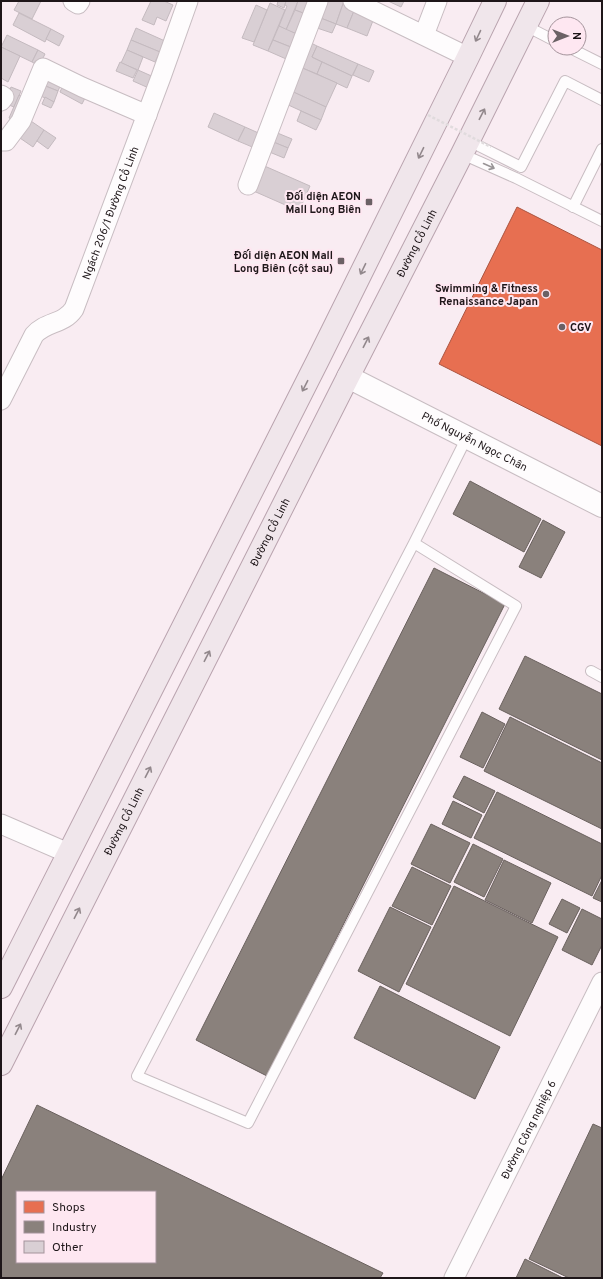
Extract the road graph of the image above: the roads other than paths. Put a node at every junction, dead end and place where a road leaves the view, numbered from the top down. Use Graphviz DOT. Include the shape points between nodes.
graph roads {
  1 [pos="73,1"];
  2 [pos="80,1"];
  3 [pos="188,1"];
  4 [pos="318,1"];
  5 [pos="353,1"];
  6 [pos="437,1"];
  7 [pos="495,1"];
  8 [pos="538,1"];
  9 [pos="526,26"];
  10 [pos="424,35"];
  11 [pos="547,37"];
  12 [pos="586,56"];
  13 [pos="468,57"];
  14 [pos="602,64"];
  15 [pos="1,95"];
  16 [pos="602,100"];
  17 [pos="1,101"];
  18 [pos="147,115"];
  19 [pos="3,139"];
  20 [pos="466,148"];
  21 [pos="602,149"];
  22 [pos="248,185"];
  23 [pos="573,207"];
  24 [pos="602,222"];
  25 [pos="348,376"];
  26 [pos="1,400"];
  27 [pos="467,437"];
  28 [pos="602,506"];
  29 [pos="414,543"];
  30 [pos="591,671"];
  31 [pos="602,677"];
  32 [pos="1,824"];
  33 [pos="68,853"];
  34 [pos="602,982"];
  35 [pos="1,987"];
  36 [pos="1,1064"];
  37 [pos="454,1278"];
  1 -- 2 [label="street" via="78,4"];
  3 -- 18 [label="street, Ngách 206/1 Đường Cổ Linh"];
  4 -- 22 [label="street"];
  5 -- 10 [label="street"];
  6 -- 10 [label="street"];
  7 -- 13 [label="main road, one-way"];
  8 -- 9 [label="main road, Đường Cổ Linh"];
  9 -- 11 [label="lane"];
  20 -- 9 [label="main road, Đường Cổ Linh, one-way"];
  10 -- 13 [label="street"];
  12 -- 14 [label="lane"];
  13 -- 33 [label="main road, one-way" via="318,360"];
  15 -- 17 [label="street" via="4,97"];
  16 -- 20 [label="lane" via="565,81 521,167"];
  18 -- 19 [label="street" via="43,68 22,121"];
  18 -- 26 [label="street, Ngách 206/1 Đường Cổ Linh" via="74,309 63,320 40,328 34,335"];
  20 -- 23 [label="lane, one-way" via="516,178"];
  25 -- 20 [label="main road, Đường Cổ Linh, one-way"];
  21 -- 23 [label="lane"];
  23 -- 24 [label="lane"];
  25 -- 27 [label="street, Phố Nguyễn Ngọc Chân"];
  36 -- 25 [label="main road, Đường Cổ Linh, one-way"];
  27 -- 28 [label="street, Phố Nguyễn Ngọc Chân"];
  27 -- 29 [label="lane"];
  29 -- 29 [label="lane" via="516,606 248,1123 138,1076"];
  30 -- 31 [label="lane"];
  32 -- 33 [label="street"];
  33 -- 35 [label="main road"];
  34 -- 37 [label="street, Đường Công nghiệp 6"];
}
